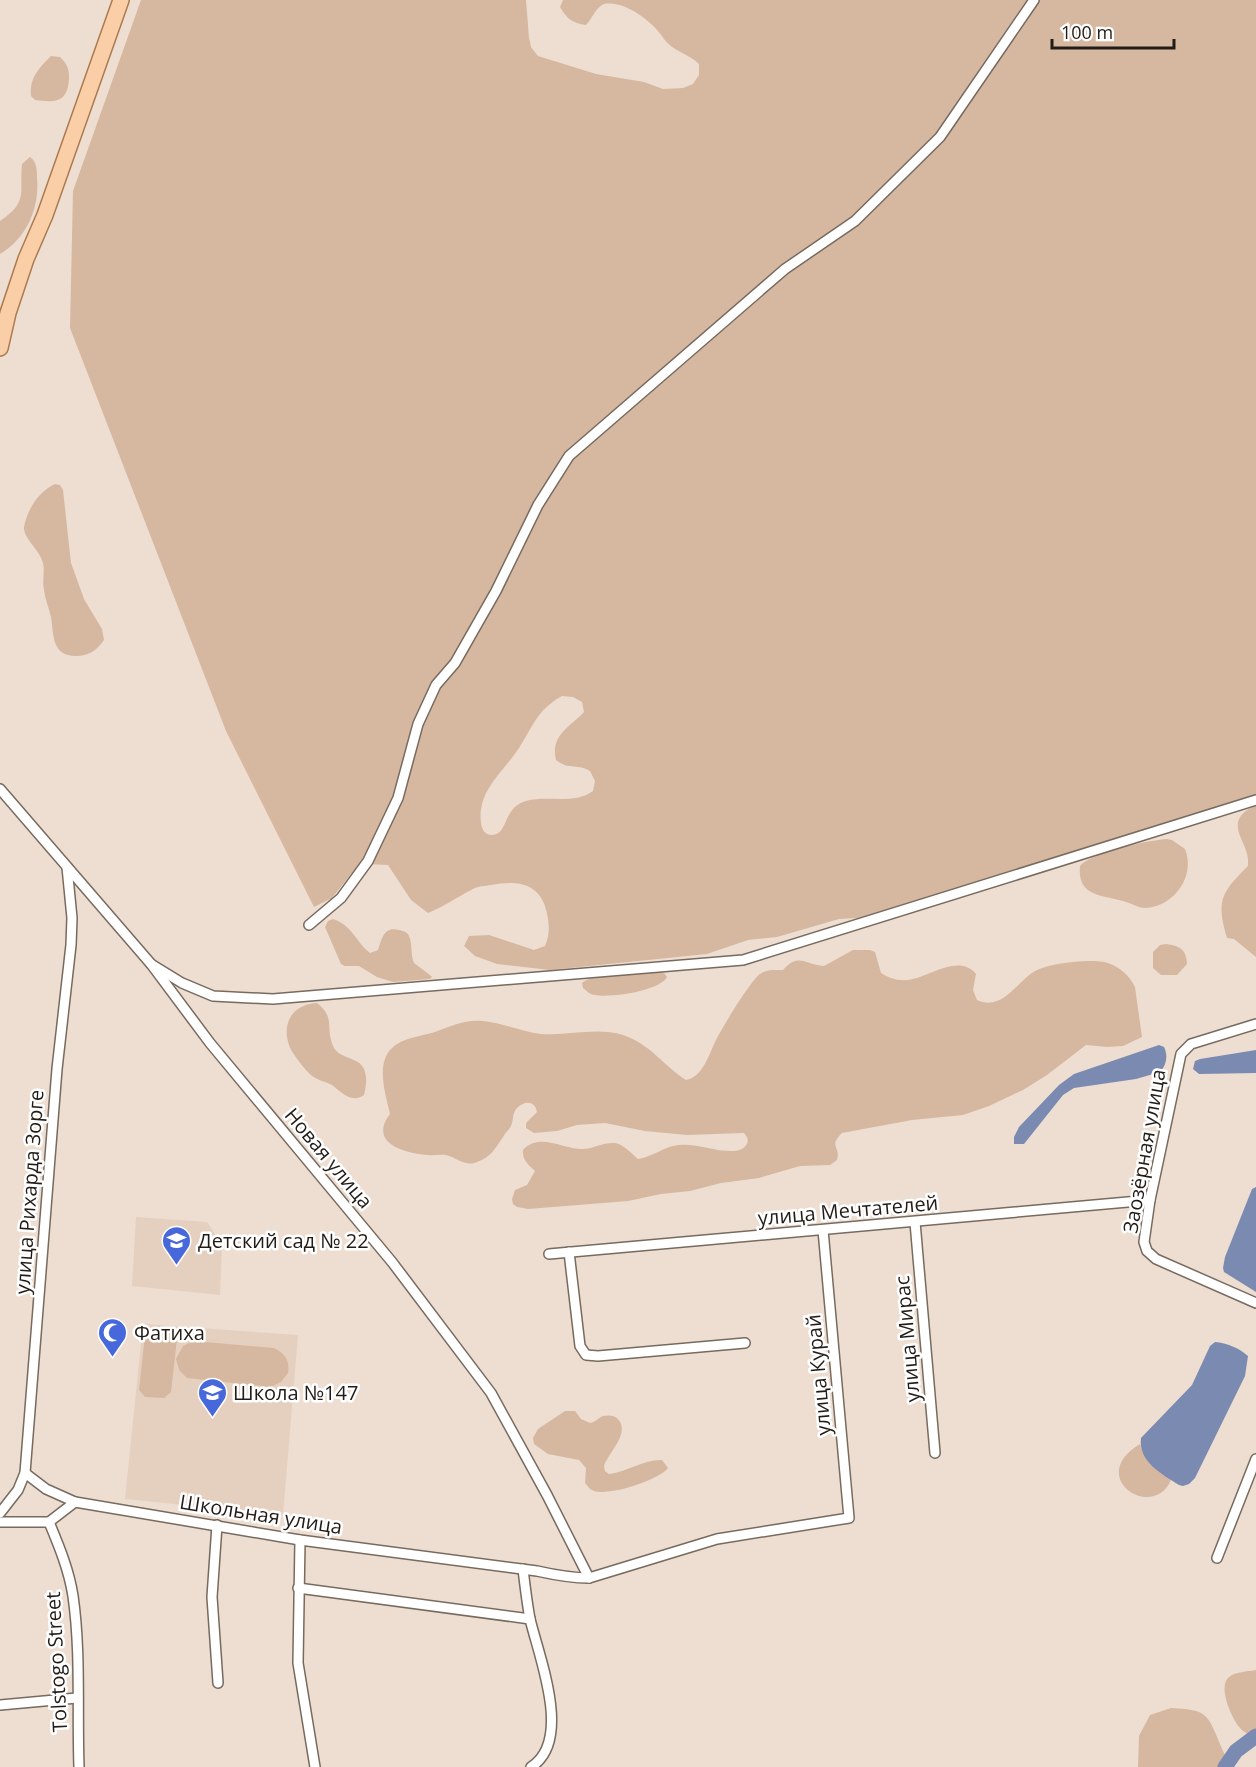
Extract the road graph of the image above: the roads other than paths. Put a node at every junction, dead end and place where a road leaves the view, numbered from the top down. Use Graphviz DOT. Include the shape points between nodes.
graph roads {
  1 [pos="121,0"];
  2 [pos="1034,0"];
  3 [pos="4,311"];
  4 [pos="0,348"];
  5 [pos="0,789"];
  6 [pos="1256,800"];
  7 [pos="67,867"];
  8 [pos="309,925"];
  9 [pos="151,964"];
  10 [pos="1256,1024"];
  11 [pos="1150,1200"];
  12 [pos="915,1222"];
  13 [pos="823,1230"];
  14 [pos="569,1252"];
  15 [pos="549,1254"];
  16 [pos="1256,1304"];
  17 [pos="745,1344"];
  18 [pos="935,1453"];
  19 [pos="1256,1459"];
  20 [pos="26,1473"];
  21 [pos="75,1502"];
  22 [pos="0,1513"];
  23 [pos="0,1522"];
  24 [pos="49,1522"];
  25 [pos="217,1525"];
  26 [pos="300,1540"];
  27 [pos="1217,1558"];
  28 [pos="523,1569"];
  29 [pos="589,1578"];
  30 [pos="298,1588"];
  31 [pos="530,1618"];
  32 [pos="218,1683"];
  33 [pos="77,1698"];
  34 [pos="0,1705"];
  35 [pos="79,1767"];
  36 [pos="315,1767"];
  37 [pos="531,1767"];
  1 -- 3 [label="main road" via="45,215"];
  2 -- 8 [label="street" via="940,137 855,221 785,269 569,456 538,505 496,591 454,663 436,685 418,724 398,798 368,861 340,898"];
  3 -- 4 [label="main road"];
  5 -- 7 [label="street, Новая улица"];
  6 -- 9 [label="street" via="743,960 273,999 213,996 182,984"];
  7 -- 9 [label="street, Новая улица"];
  7 -- 20 [label="street, улица Рихарда Зорге" via="71,945 58,1051"];
  9 -- 29 [label="street, Новая улица" via="210,1043 392,1262 491,1393"];
  10 -- 11 [label="street, Заозёрная улица" via="1191,1044 1180,1054"];
  11 -- 12 [label="street, улица Мечтателей"];
  11 -- 16 [label="street, Заозёрная улица" via="1144,1242 1151,1256"];
  12 -- 13 [label="street, улица Мечтателей"];
  12 -- 18 [label="street, улица Мирас"];
  13 -- 14 [label="street, улица Мечтателей"];
  13 -- 29 [label="street, улица Курай" via="849,1518 717,1539"];
  14 -- 15 [label="street, улица Мечтателей"];
  14 -- 17 [label="street" via="580,1346 586,1355"];
  19 -- 27 [label="street"];
  20 -- 21 [label="street, Школьная улица" via="46,1489"];
  20 -- 22 [label="street, улица Рихарда Зорге"];
  21 -- 24 [label="street"];
  21 -- 25 [label="street, Школьная улица"];
  23 -- 24 [label="street"];
  24 -- 33 [label="street, Tolstogo Street" via="64,1558 73,1596"];
  25 -- 26 [label="street, Школьная улица"];
  25 -- 32 [label="street" via="212,1597"];
  26 -- 28 [label="street, Школьная улица"];
  26 -- 30 [label="street"];
  28 -- 29 [label="street, Школьная улица"];
  28 -- 31 [label="street"];
  30 -- 31 [label="street"];
  30 -- 36 [label="street" via="298,1663"];
  31 -- 37 [label="street" via="542,1661 551,1725 548,1747"];
  33 -- 34 [label="street"];
  33 -- 35 [label="street, Tolstogo Street"];
}
